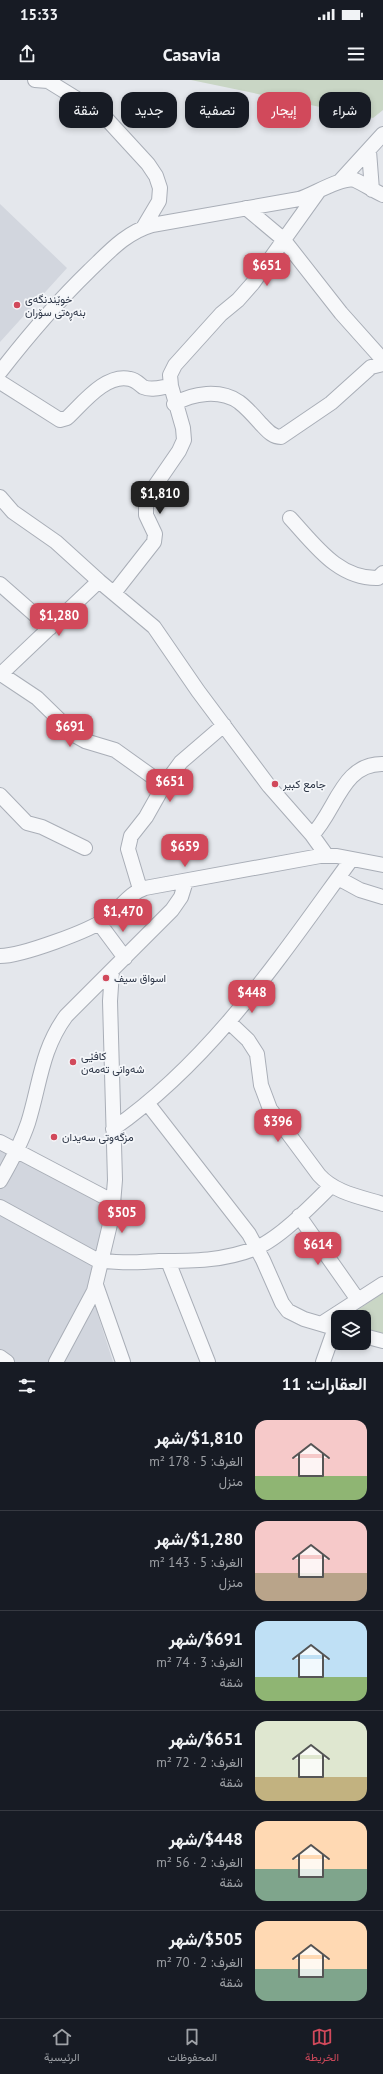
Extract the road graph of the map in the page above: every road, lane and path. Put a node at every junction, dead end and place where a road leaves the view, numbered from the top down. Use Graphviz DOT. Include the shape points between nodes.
graph roads {
  1 [pos="35,80"];
  2 [pos="383,134"];
  3 [pos="369,151"];
  4 [pos="342,180"];
  5 [pos="318,192"];
  6 [pos="378,192"];
  7 [pos="246,208"];
  8 [pos="143,228"];
  9 [pos="283,239"];
  10 [pos="383,360"];
  11 [pos="383,364"];
  12 [pos="0,372"];
  13 [pos="0,382"];
  14 [pos="171,386"];
  15 [pos="174,404"];
  16 [pos="0,497"];
  17 [pos="290,518"];
  18 [pos="383,573"];
  19 [pos="99,581"];
  20 [pos="0,584"];
  21 [pos="114,593"];
  22 [pos="50,628"];
  23 [pos="0,674"];
  24 [pos="224,725"];
  25 [pos="383,764"];
  26 [pos="164,785"];
  27 [pos="0,795"];
  28 [pos="312,834"];
  29 [pos="85,848"];
  30 [pos="328,856"];
  31 [pos="351,860"];
  32 [pos="383,865"];
  33 [pos="338,878"];
  34 [pos="186,881"];
  35 [pos="140,889"];
  36 [pos="383,897"];
  37 [pos="99,923"];
  38 [pos="0,956"];
  39 [pos="125,958"];
  40 [pos="112,971"];
  41 [pos="229,1022"];
  42 [pos="148,1104"];
  43 [pos="113,1129"];
  44 [pos="0,1142"];
  45 [pos="17,1151"];
  46 [pos="0,1181"];
  47 [pos="331,1186"];
  48 [pos="114,1202"];
  49 [pos="383,1204"];
  50 [pos="0,1207"];
  51 [pos="299,1216"];
  52 [pos="257,1247"];
  53 [pos="102,1261"];
  54 [pos="168,1261"];
  55 [pos="383,1284"];
  56 [pos="96,1285"];
  57 [pos="358,1300"];
  58 [pos="348,1310"];
  59 [pos="331,1327"];
  60 [pos="371,1338"];
  61 [pos="383,1341"];
  62 [pos="0,1357"];
  63 [pos="7,1362"];
  64 [pos="56,1362"];
  65 [pos="123,1362"];
  66 [pos="208,1362"];
  67 [pos="323,1362"];
  1 -- 8 [label="street" via="48,81 103,116 148,164 160,188 159,200"];
  2 -- 3 [label="street" via="376,139"];
  3 -- 4 [label="street"];
  3 -- 6 [label="street"];
  4 -- 5 [label="street"];
  4 -- 6 [label="street" via="354,180"];
  5 -- 7 [label="street" via="299,199"];
  5 -- 9 [label="street"];
  7 -- 8 [label="street"];
  7 -- 9 [label="street"];
  8 -- 12 [label="street" via="118,243 57,302"];
  9 -- 10 [label="street"];
  9 -- 14 [label="street" via="250,287 221,314 175,365 170,375"];
  11 -- 15 [label="street" via="371,367 331,403 281,437 272,434 245,407 226,396 194,395"];
  13 -- 14 [label="street" via="60,420 67,418 99,389 118,379 133,379 150,389"];
  14 -- 15 [label="street"];
  15 -- 21 [label="street" via="184,434 182,446 149,494 145,504 146,515 155,534 154,542"];
  16 -- 19 [label="street" via="13,512 56,542"];
  17 -- 18 [label="street" via="330,561 346,572 363,579 378,578"];
  19 -- 21 [label="street"];
  19 -- 22 [label="street"];
  20 -- 22 [label="street"];
  21 -- 24 [label="street" via="154,627"];
  22 -- 23 [label="street"];
  23 -- 26 [label="street" via="37,698 76,736 115,750"];
  24 -- 26 [label="street" via="187,755"];
  24 -- 28 [label="street" via="269,786"];
  25 -- 28 [label="street" via="369,765 351,776 324,820"];
  26 -- 35 [label="street" via="153,807 129,840 128,849"];
  27 -- 29 [label="street" via="27,823 42,827"];
  28 -- 30 [label="street"];
  30 -- 31 [label="street"];
  30 -- 34 [label="street"];
  31 -- 32 [label="street"];
  31 -- 33 [label="street"];
  33 -- 36 [label="street" via="360,890"];
  33 -- 41 [label="street"];
  34 -- 35 [label="street"];
  34 -- 39 [label="street" via="181,897 174,907"];
  35 -- 37 [label="street"];
  37 -- 38 [label="street" via="21,954"];
  37 -- 39 [label="street"];
  39 -- 40 [label="street"];
  40 -- 43 [label="street" via="110,1001"];
  40 -- 45 [label="street" via="66,1016 52,1038"];
  41 -- 42 [label="street"];
  41 -- 47 [label="street" via="248,1040 257,1054 263,1094 275,1117 319,1175"];
  42 -- 43 [label="street"];
  42 -- 52 [label="street"];
  43 -- 48 [label="street"];
  44 -- 45 [label="street"];
  45 -- 46 [label="street"];
  45 -- 48 [label="street"];
  47 -- 49 [label="street"];
  47 -- 51 [label="street"];
  48 -- 53 [label="street"];
  50 -- 53 [label="street" via="82,1254"];
  51 -- 52 [label="street"];
  51 -- 57 [label="street"];
  52 -- 54 [label="street" via="240,1254 211,1259"];
  52 -- 59 [label="street" via="288,1311 304,1320"];
  53 -- 54 [label="street"];
  53 -- 56 [label="street"];
  54 -- 66 [label="street"];
  55 -- 57 [label="street"];
  56 -- 64 [label="street"];
  56 -- 65 [label="street"];
  57 -- 58 [label="street"];
  59 -- 67 [label="street"];
  60 -- 61 [label="street"];
  62 -- 63 [label="street"];
}
